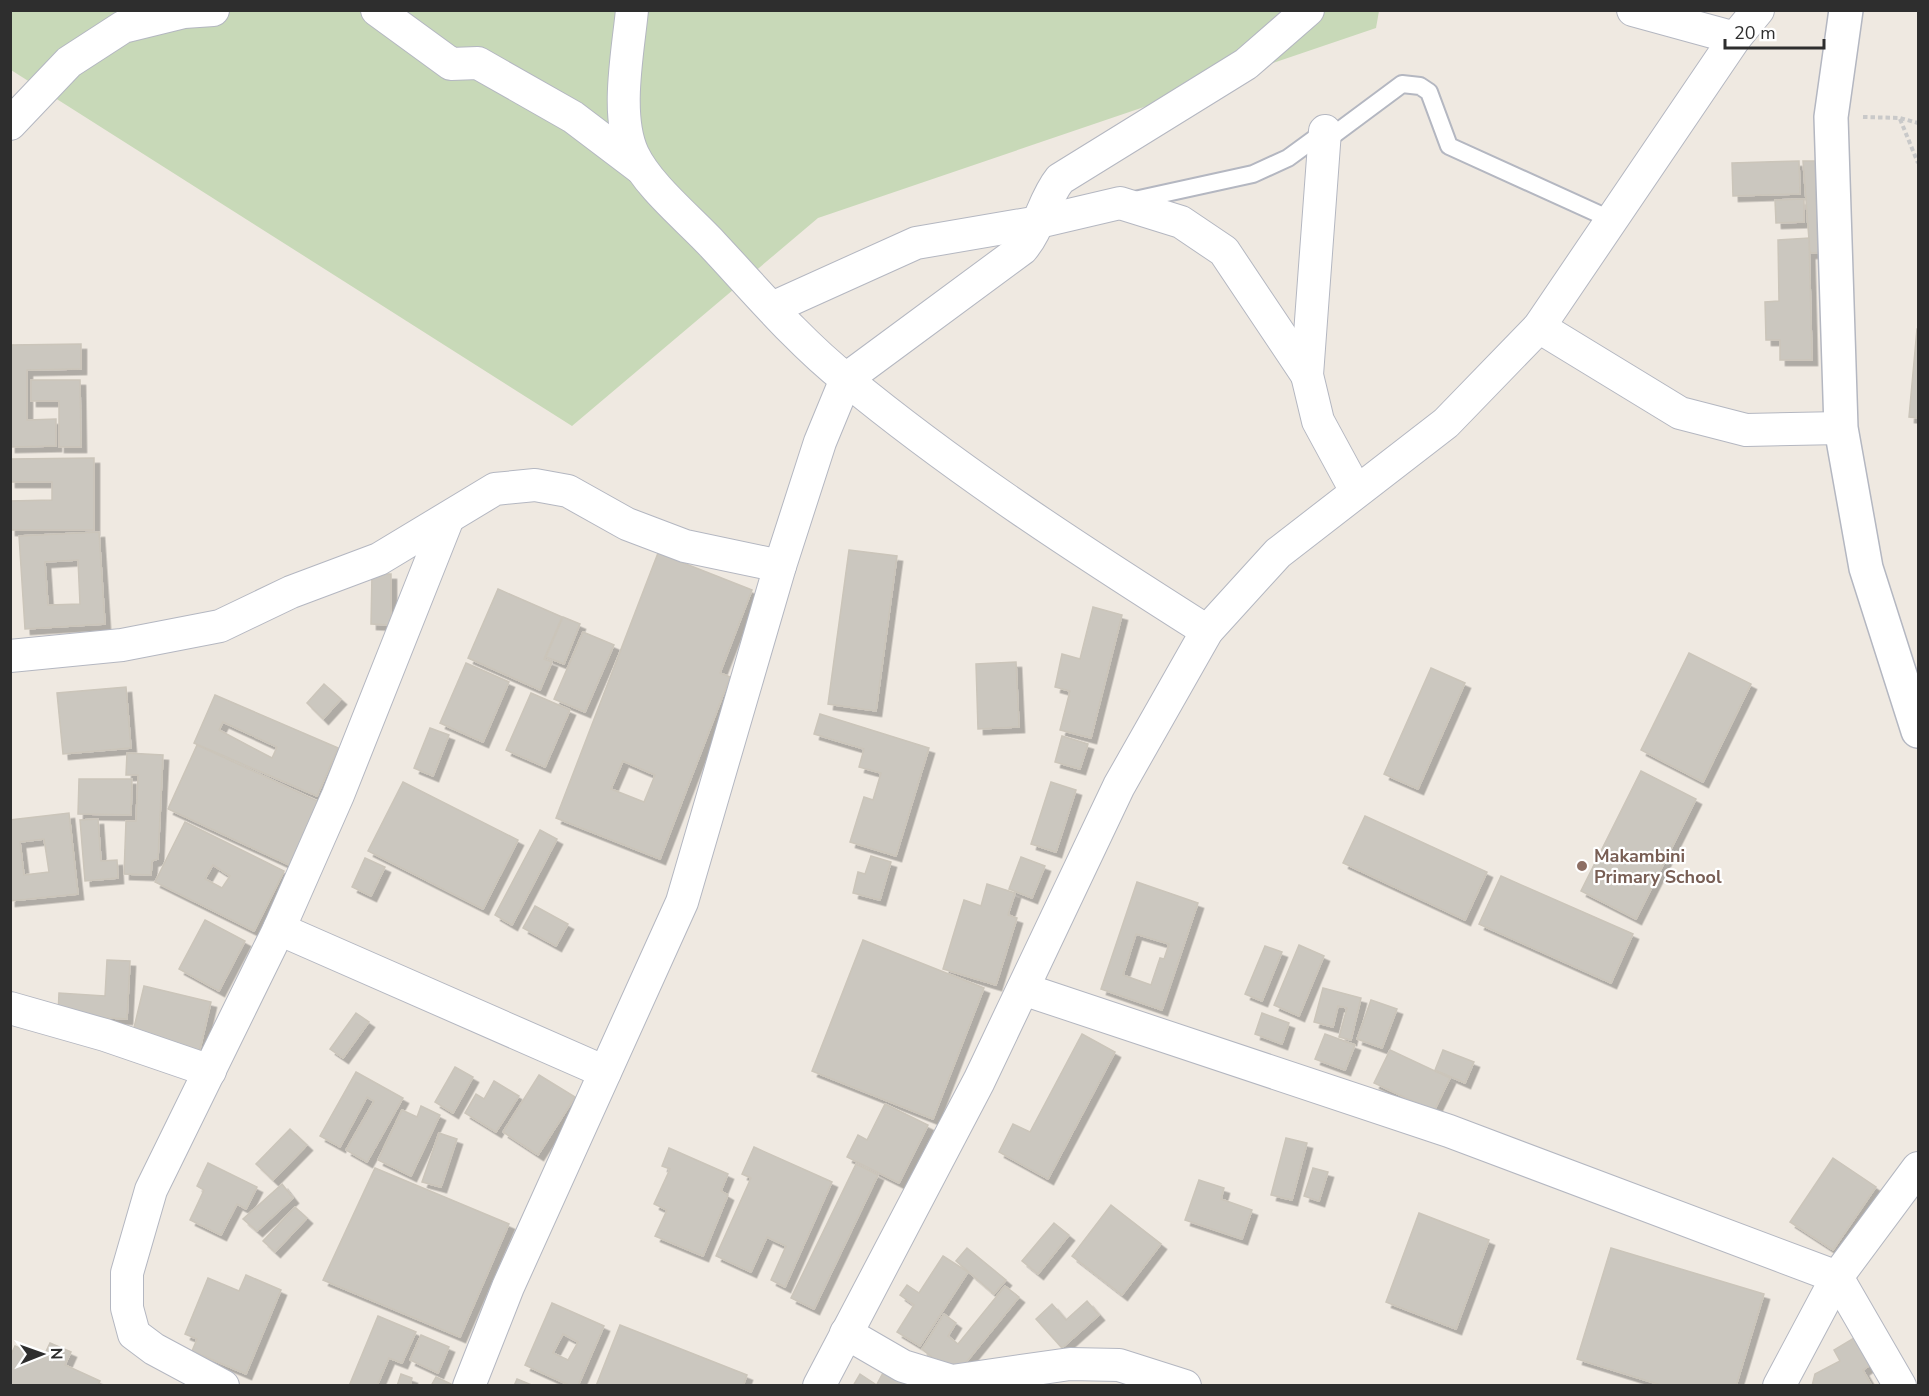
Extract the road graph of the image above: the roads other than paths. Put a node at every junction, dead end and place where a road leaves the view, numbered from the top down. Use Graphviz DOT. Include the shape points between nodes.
graph roads {
  1 [pos="213,10"];
  2 [pos="377,10"];
  3 [pos="632,10"];
  4 [pos="1308,10"];
  5 [pos="1633,10"];
  6 [pos="1758,10"];
  7 [pos="1845,10"];
  8 [pos="1735,38"];
  9 [pos="10,124"];
  10 [pos="1325,131"];
  11 [pos="642,170"];
  12 [pos="1120,203"];
  13 [pos="1612,220"];
  14 [pos="1039,222"];
  15 [pos="772,309"];
  16 [pos="1539,327"];
  17 [pos="1307,375"];
  18 [pos="846,379"];
  19 [pos="1840,428"];
  20 [pos="1356,491"];
  21 [pos="448,518"];
  22 [pos="780,566"];
  23 [pos="1207,631"];
  24 [pos="10,656"];
  25 [pos="1918,731"];
  26 [pos="279,929"];
  27 [pos="1023,989"];
  28 [pos="10,1008"];
  29 [pos="210,1071"];
  30 [pos="605,1072"];
  31 [pos="1918,1168"];
  32 [pos="1837,1277"];
  33 [pos="846,1333"];
  34 [pos="223,1386"];
  35 [pos="469,1386"];
  36 [pos="819,1386"];
  37 [pos="1185,1386"];
  38 [pos="1779,1386"];
  39 [pos="1900,1386"];
  1 -- 9 [label="street" via="184,12 123,27 69,62"];
  2 -- 11 [label="street" via="451,64 478,63 573,117"];
  3 -- 11 [label="street" via="624,94 627,135"];
  4 -- 14 [label="street" via="1246,64 1060,179 1049,193"];
  5 -- 8 [label="street"];
  6 -- 8 [label="street"];
  7 -- 19 [label="street" via="1831,117"];
  8 -- 13 [label="street"];
  10 -- 12 [label="lane" via="1288,158 1253,174"];
  10 -- 13 [label="lane" via="1328,139 1402,84 1420,86 1429,92 1449,146"];
  10 -- 17 [label="street"];
  11 -- 15 [label="street"];
  12 -- 14 [label="street"];
  12 -- 17 [label="street" via="1182,222 1224,251"];
  13 -- 16 [label="street"];
  14 -- 15 [label="street" via="903,247"];
  14 -- 18 [label="street" via="1022,249"];
  15 -- 18 [label="street"];
  16 -- 19 [label="street" via="1680,413 1746,430"];
  16 -- 20 [label="street" via="1446,423"];
  17 -- 20 [label="street" via="1318,421"];
  18 -- 22 [label="street" via="820,442"];
  18 -- 23 [label="street" via="983,483"];
  19 -- 25 [label="street" via="1866,568"];
  20 -- 23 [label="street" via="1278,553"];
  21 -- 22 [label="street" via="495,489 535,485 568,491 627,524 685,546"];
  21 -- 24 [label="street" via="380,559 291,592 220,626 122,645"];
  21 -- 26 [label="street" via="338,795"];
  22 -- 30 [label="street" via="682,902"];
  23 -- 27 [label="street" via="1119,786"];
  26 -- 29 [label="street"];
  26 -- 30 [label="street"];
  27 -- 32 [label="street" via="1449,1131"];
  27 -- 33 [label="street"];
  28 -- 29 [label="street"];
  29 -- 34 [label="street" via="151,1190 127,1273 127,1308 134,1334"];
  30 -- 35 [label="street" via="508,1287"];
  31 -- 32 [label="street"];
  32 -- 38 [label="street"];
  32 -- 39 [label="street"];
  33 -- 36 [label="street"];
  33 -- 37 [label="street" via="903,1366 952,1381 1070,1364 1119,1365"];
}
